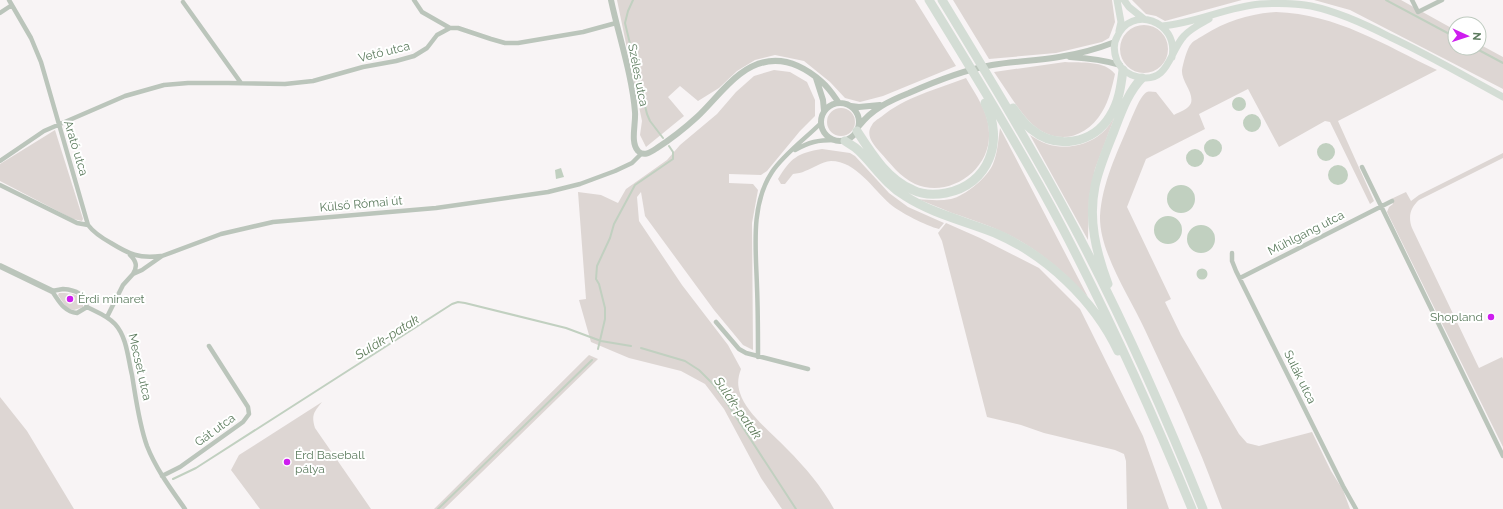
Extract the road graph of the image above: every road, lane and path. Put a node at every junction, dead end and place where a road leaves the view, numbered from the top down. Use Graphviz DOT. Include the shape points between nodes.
graph roads {
  1 [pos="414,0"];
  2 [pos="611,0"];
  3 [pos="929,0"];
  4 [pos="942,0"];
  5 [pos="1117,0"];
  6 [pos="1124,0"];
  7 [pos="1412,0"];
  8 [pos="1442,0"];
  9 [pos="10,1"];
  10 [pos="183,2"];
  11 [pos="0,13"];
  12 [pos="1218,14"];
  13 [pos="1144,19"];
  14 [pos="616,23"];
  15 [pos="1162,26"];
  16 [pos="450,28"];
  17 [pos="1119,33"];
  18 [pos="1115,42"];
  19 [pos="1058,57"];
  20 [pos="1172,57"];
  21 [pos="1121,68"];
  22 [pos="988,75"];
  23 [pos="975,76"];
  24 [pos="816,78"];
  25 [pos="1142,78"];
  26 [pos="241,83"];
  27 [pos="1503,97"];
  28 [pos="839,103"];
  29 [pos="883,104"];
  30 [pos="851,106"];
  31 [pos="824,112"];
  32 [pos="821,123"];
  33 [pos="58,125"];
  34 [pos="858,129"];
  35 [pos="834,140"];
  36 [pos="845,141"];
  37 [pos="790,152"];
  38 [pos="641,154"];
  39 [pos="0,161"];
  40 [pos="1362,167"];
  41 [pos="0,185"];
  42 [pos="1392,201"];
  43 [pos="1381,207"];
  44 [pos="88,225"];
  45 [pos="128,253"];
  46 [pos="1232,253"];
  47 [pos="162,256"];
  48 [pos="0,266"];
  49 [pos="133,274"];
  50 [pos="1240,278"];
  51 [pos="52,291"];
  52 [pos="87,307"];
  53 [pos="107,316"];
  54 [pos="716,322"];
  55 [pos="1129,337"];
  56 [pos="209,346"];
  57 [pos="758,357"];
  58 [pos="808,370"];
  59 [pos="1150,409"];
  60 [pos="1503,456"];
  61 [pos="162,476"];
  62 [pos="185,509"];
  63 [pos="1192,509"];
  64 [pos="1203,509"];
  65 [pos="1356,509"];
  1 -- 16 [label="street" via="422,12"];
  2 -- 14 [label="street, Széles utca"];
  3 -- 23 [label="highway"];
  4 -- 22 [label="highway"];
  5 -- 17 [label="main road" via="1121,22"];
  6 -- 13 [label="main road"];
  7 -- 8 [label="street" via="1418,12"];
  9 -- 11 [label="street"];
  9 -- 33 [label="street, Arató utca" via="37,50"];
  10 -- 26 [label="street"];
  12 -- 15 [label="main road"];
  12 -- 20 [label="main road" via="1183,37"];
  12 -- 27 [label="main road" via="1245,6 1276,4 1303,5 1328,10 1402,42"];
  13 -- 15 [label="main road"];
  13 -- 17 [label="main road" via="1130,23"];
  14 -- 16 [label="street" via="583,32 511,43"];
  14 -- 38 [label="street, Széles utca" via="633,95 635,144"];
  15 -- 20 [label="main road" via="1172,40"];
  16 -- 26 [label="street, Vető utca" via="437,35 421,53 405,59 300,83"];
  17 -- 18 [label="main road"];
  18 -- 19 [label="street"];
  18 -- 21 [label="main road" via="1115,54"];
  19 -- 21 [label="street" via="1109,62"];
  19 -- 29 [label="street" via="978,67"];
  20 -- 25 [label="main road" via="1162,71 1151,77"];
  21 -- 22 [label="highway" via="1119,98 1105,124 1091,136 1066,142 1047,138 1031,129"];
  21 -- 25 [label="main road" via="1132,76"];
  22 -- 55 [label="highway" via="1073,225"];
  23 -- 34 [label="highway" via="994,126 993,144 984,169 962,188 934,194 907,188 888,172 867,146"];
  23 -- 59 [label="highway" via="1063,229"];
  24 -- 28 [label="street"];
  24 -- 31 [label="street"];
  24 -- 38 [label="street" via="808,71 790,63 774,61 756,64 737,77 676,134 650,152"];
  25 -- 55 [label="highway" via="1130,93 1102,160 1095,185 1092,212 1099,260"];
  26 -- 33 [label="street, Vető utca" via="164,85 125,96"];
  28 -- 30 [label="street"];
  28 -- 31 [label="street" via="828,107"];
  29 -- 30 [label="street"];
  29 -- 34 [label="street" via="872,112"];
  30 -- 34 [label="street" via="858,115"];
  31 -- 32 [label="street"];
  32 -- 35 [label="street" via="825,134"];
  32 -- 37 [label="street"];
  33 -- 39 [label="street, Vető utca" via="44,131"];
  33 -- 44 [label="street, Arató utca"];
  34 -- 36 [label="street"];
  35 -- 36 [label="street"];
  35 -- 37 [label="street" via="820,140"];
  36 -- 59 [label="highway" via="858,150 888,184 904,196 935,212 1012,242 1064,279 1102,324 1116,346 1136,389"];
  37 -- 57 [label="street" via="766,183 757,214"];
  38 -- 47 [label="street, Külső Római út" via="632,163 615,171 548,192 436,208 273,222 221,234"];
  40 -- 43 [label="street"];
  41 -- 44 [label="street" via="77,223"];
  42 -- 43 [label="street, Mühlgang utca"];
  43 -- 50 [label="street, Mühlgang utca"];
  43 -- 60 [label="street"];
  44 -- 45 [label="street" via="93,231"];
  45 -- 47 [label="street" via="149,258"];
  45 -- 49 [label="street" via="136,265"];
  46 -- 50 [label="street, Sulák utca" via="1232,262"];
  47 -- 49 [label="street, Külső Római út"];
  48 -- 51 [label="street"];
  49 -- 53 [label="street, Külső Római út" via="123,285"];
  50 -- 65 [label="street, Sulák utca"];
  51 -- 52 [label="street" via="63,289 80,293"];
  51 -- 52 [label="street" via="63,307 72,313 77,314"];
  52 -- 53 [label="street, Mecset utca"];
  53 -- 61 [label="street, Mecset utca" via="121,332 141,425"];
  54 -- 57 [label="street" via="739,349"];
  55 -- 64 [label="highway"];
  56 -- 61 [label="street, Gát utca" via="248,407 249,414 243,422 180,467"];
  57 -- 58 [label="street"];
  59 -- 63 [label="highway"];
  61 -- 62 [label="street, Mecset utca"];
}
